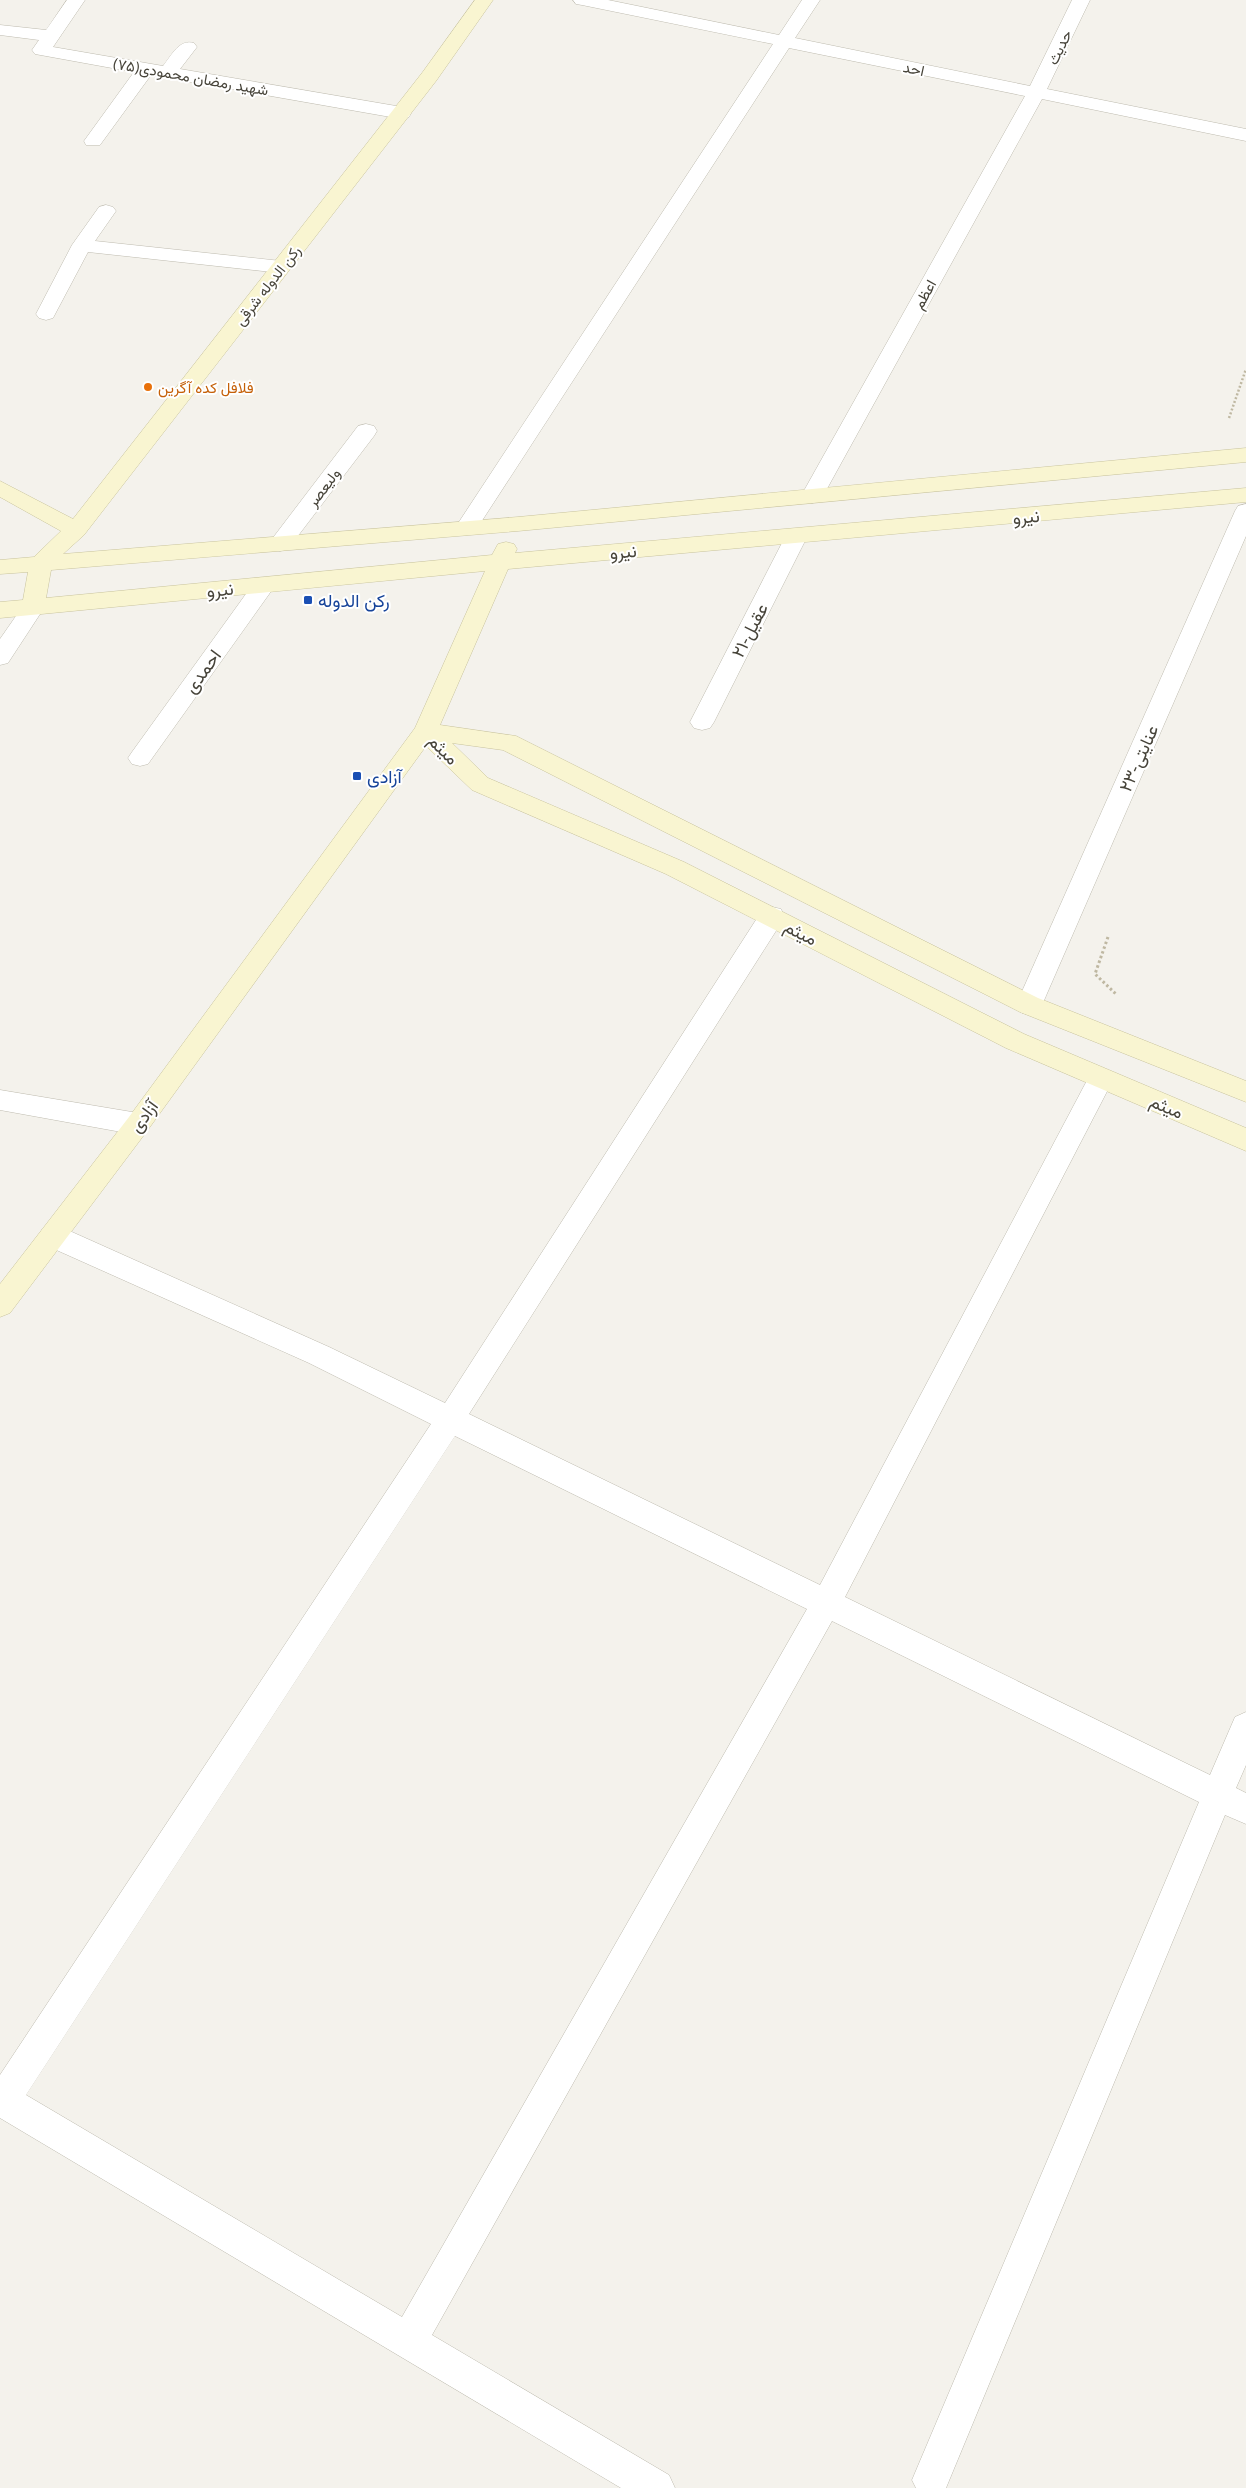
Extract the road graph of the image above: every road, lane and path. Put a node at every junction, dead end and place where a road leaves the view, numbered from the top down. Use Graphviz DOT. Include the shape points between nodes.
graph roads {
  1 [pos="76,0"];
  2 [pos="484,0"];
  3 [pos="582,0"];
  4 [pos="812,0"];
  5 [pos="1081,0"];
  6 [pos="0,30"];
  7 [pos="51,36"];
  8 [pos="783,42"];
  9 [pos="188,47"];
  10 [pos="146,69"];
  11 [pos="167,72"];
  12 [pos="1036,93"];
  13 [pos="402,113"];
  14 [pos="1246,135"];
  15 [pos="93,141"];
  16 [pos="106,211"];
  17 [pos="82,245"];
  18 [pos="281,267"];
  19 [pos="46,314"];
  20 [pos="366,431"];
  21 [pos="1246,455"];
  22 [pos="0,488"];
  23 [pos="1246,495"];
  24 [pos="812,496"];
  25 [pos="1246,511"];
  26 [pos="518,524"];
  27 [pos="466,528"];
  28 [pos="76,530"];
  29 [pos="796,537"];
  30 [pos="280,544"];
  31 [pos="500,562"];
  32 [pos="41,563"];
  33 [pos="0,567"];
  34 [pos="264,585"];
  35 [pos="32,608"];
  36 [pos="0,610"];
  37 [pos="0,657"];
  38 [pos="702,722"];
  39 [pos="425,730"];
  40 [pos="140,758"];
  41 [pos="772,916"];
  42 [pos="1110,932"];
  43 [pos="1118,995"];
  44 [pos="1029,1005"];
  45 [pos="1101,1078"];
  46 [pos="1246,1092"];
  47 [pos="0,1100"];
  48 [pos="138,1124"];
  49 [pos="1246,1140"];
  50 [pos="53,1236"];
  51 [pos="0,1305"];
  52 [pos="450,1419"];
  53 [pos="826,1603"];
  54 [pos="1246,1727"];
  55 [pos="1232,1802"];
  56 [pos="2,2100"];
  57 [pos="410,2341"];
  58 [pos="931,2480"];
  59 [pos="656,2488"];
  1 -- 7 [label="street, شهید رمضان محمودی(۷۵)"];
  2 -- 13 [label="main road, رکن الدوله شرقی"];
  3 -- 8 [label="street, احد"];
  4 -- 8 [label="street"];
  5 -- 12 [label="street, حدیث"];
  6 -- 7 [label="street"];
  7 -- 10 [label="street, شهید رمضان محمودی(۷۵)" via="41,50"];
  8 -- 12 [label="street, احد"];
  8 -- 27 [label="street"];
  9 -- 11 [label="street"];
  10 -- 11 [label="street, شهید رمضان محمودی(۷۵)"];
  10 -- 15 [label="street"];
  11 -- 13 [label="street, شهید رمضان محمودی(۷۵)"];
  12 -- 14 [label="street, احد"];
  12 -- 24 [label="street, اعظم"];
  13 -- 18 [label="main road, رکن الدوله شرقی"];
  16 -- 17 [label="street"];
  17 -- 18 [label="street"];
  17 -- 19 [label="street"];
  18 -- 28 [label="main road, رکن الدوله شرقی"];
  20 -- 30 [label="street, ولیعصر"];
  21 -- 24 [label="main road, نیرو"];
  22 -- 28 [label="main road"];
  23 -- 29 [label="main road, نیرو"];
  24 -- 26 [label="main road, نیرو"];
  25 -- 44 [label="street, ۲۳-عنایتی"];
  26 -- 27 [label="main road, نیرو"];
  26 -- 31 [label="main road, آزادی"];
  27 -- 30 [label="main road, نیرو"];
  28 -- 32 [label="main road, رکن الدوله شرقی"];
  29 -- 31 [label="main road, نیرو"];
  29 -- 38 [label="street, ۲۱-عقیل"];
  30 -- 32 [label="main road, نیرو"];
  31 -- 34 [label="main road, نیرو"];
  31 -- 39 [label="main road, آزادی"];
  32 -- 33 [label="main road, نیرو"];
  32 -- 35 [label="main road"];
  34 -- 35 [label="main road, نیرو"];
  34 -- 40 [label="street, احمدی"];
  35 -- 36 [label="main road, نیرو"];
  35 -- 37 [label="street"];
  39 -- 41 [label="main road, میثم" via="480,784 675,868"];
  39 -- 44 [label="main road, میثم" via="508,742"];
  39 -- 48 [label="main road, آزادی"];
  41 -- 45 [label="main road, میثم" via="1015,1041"];
  41 -- 52 [label="street"];
  42 -- 43 [label="path" via="1096,974"];
  44 -- 46 [label="main road, میثم"];
  45 -- 49 [label="main road, میثم"];
  45 -- 53 [label="street"];
  47 -- 48 [label="street"];
  48 -- 50 [label="main road, آزادی"];
  50 -- 51 [label="main road, آزادی"];
  50 -- 52 [label="street"];
  52 -- 53 [label="street"];
  52 -- 56 [label="street"];
  53 -- 55 [label="street"];
  53 -- 57 [label="street"];
  54 -- 55 [label="street"];
  55 -- 58 [label="street"];
  56 -- 57 [label="street"];
  57 -- 59 [label="street"];
}
